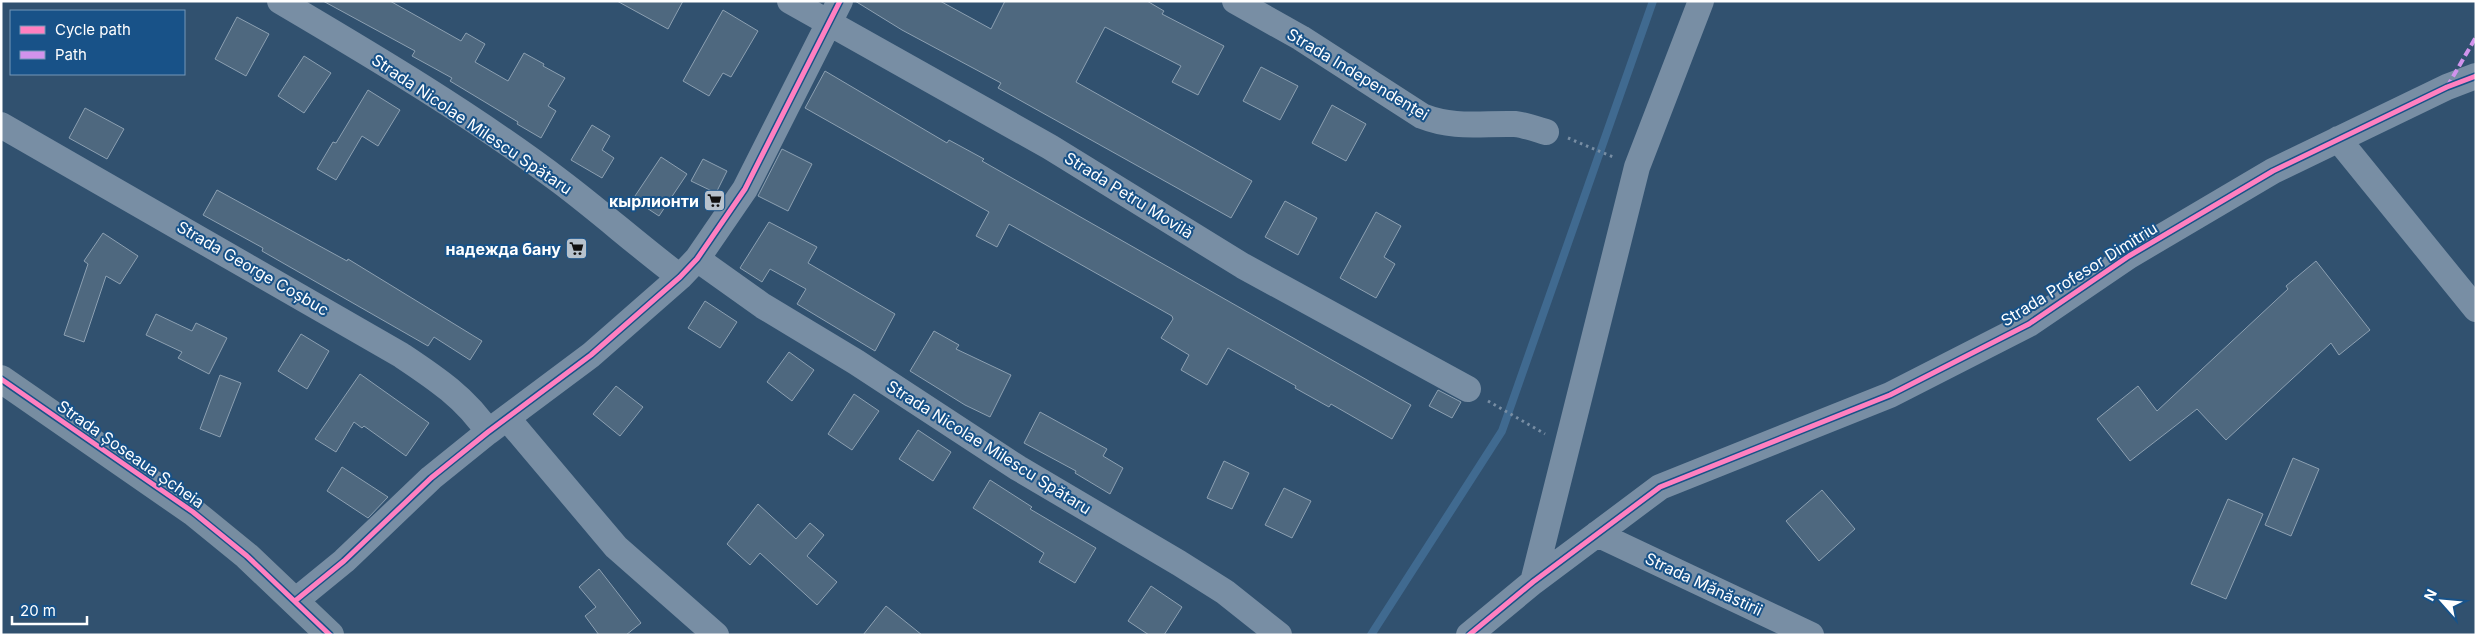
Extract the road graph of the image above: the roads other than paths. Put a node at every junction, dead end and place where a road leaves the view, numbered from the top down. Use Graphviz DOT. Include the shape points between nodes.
graph roads {
  1 [pos="280,1"];
  2 [pos="790,1"];
  3 [pos="1235,1"];
  4 [pos="1701,1"];
  5 [pos="834,12"];
  6 [pos="2476,76"];
  7 [pos="1,125"];
  8 [pos="1546,132"];
  9 [pos="2338,139"];
  10 [pos="689,268"];
  11 [pos="2476,309"];
  12 [pos="1,379"];
  13 [pos="1468,389"];
  14 [pos="498,425"];
  15 [pos="1597,534"];
  16 [pos="1534,582"];
  17 [pos="295,602"];
  18 [pos="330,635"];
  19 [pos="716,635"];
  20 [pos="1280,635"];
  21 [pos="1469,635"];
  22 [pos="1811,635"];
  1 -- 10 [label="street, Strada Nicolae Milescu Spătaru" via="492,134"];
  2 -- 5 [label="street, Strada Petru Movilă"];
  3 -- 8 [label="street, Strada Independenței" via="1441,124 1518,124"];
  4 -- 16 [label="street" via="1637,167"];
  5 -- 10 [label="street" via="745,189"];
  5 -- 13 [label="street, Strada Petru Movilă" via="1243,266"];
  6 -- 9 [label="street, Strada Profesor Dimitriu"];
  7 -- 14 [label="street, Strada George Coșbuc" via="401,355 458,395 478,415"];
  9 -- 11 [label="street"];
  9 -- 15 [label="street, Strada Profesor Dimitriu" via="2273,171 2129,256 2029,324 1907,386 1660,487"];
  10 -- 14 [label="street" via="591,355"];
  10 -- 20 [label="street, Strada Nicolae Milescu Spătaru" via="763,306 856,362 1018,468 1217,587"];
  12 -- 17 [label="main road, Strada Șoseaua Șcheia" via="193,512"];
  14 -- 17 [label="street" via="431,478 344,561"];
  14 -- 19 [label="street, Strada George Coșbuc" via="616,547"];
  15 -- 16 [label="street"];
  15 -- 22 [label="street, Strada Mănăstirii"];
  16 -- 21 [label="street"];
  17 -- 18 [label="main road, Strada Șoseaua Șcheia"];
}
